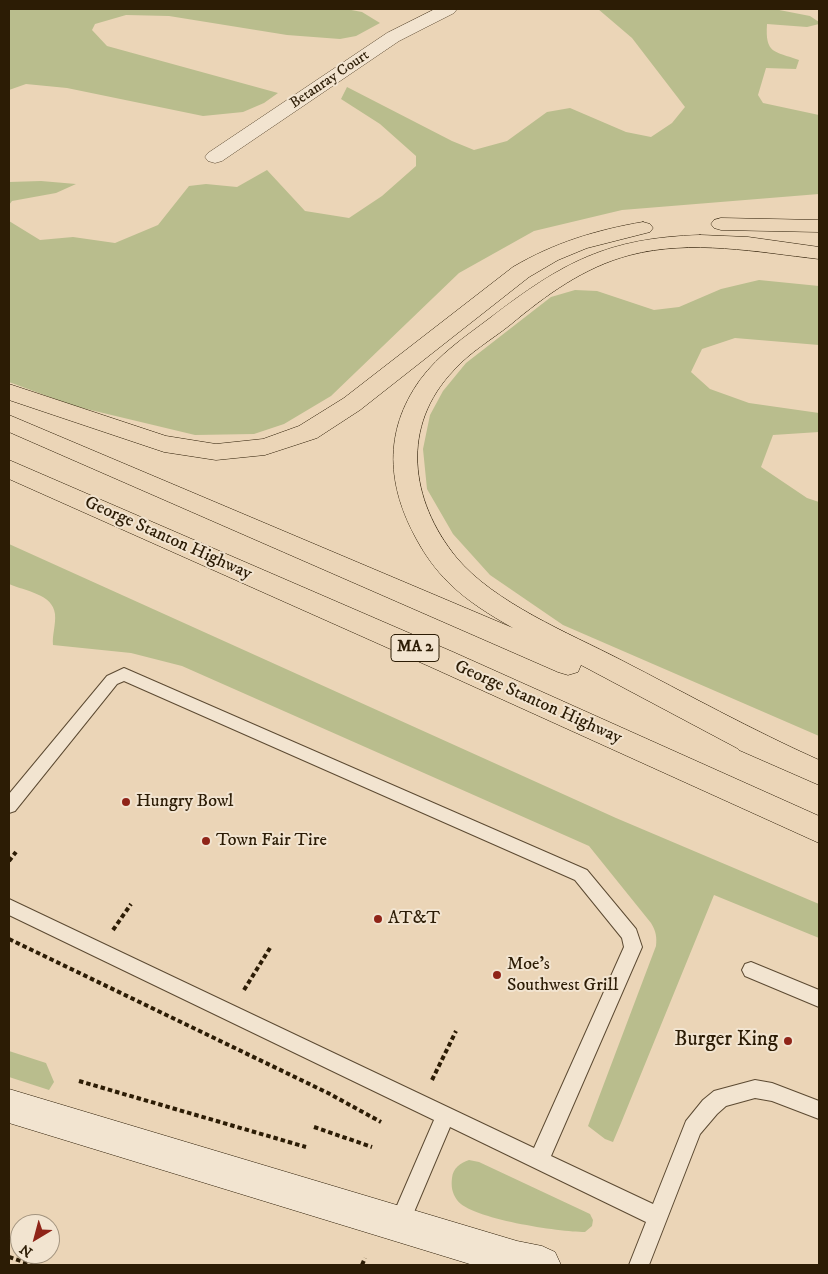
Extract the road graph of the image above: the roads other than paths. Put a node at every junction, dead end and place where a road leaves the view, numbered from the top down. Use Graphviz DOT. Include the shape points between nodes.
graph roads {
  1 [pos="448,9"];
  2 [pos="215,157"];
  3 [pos="819,226"];
  4 [pos="819,253"];
  5 [pos="9,392"];
  6 [pos="9,423"];
  7 [pos="9,468"];
  8 [pos="766,749"];
  9 [pos="819,773"];
  10 [pos="9,806"];
  11 [pos="819,830"];
  12 [pos="9,907"];
  13 [pos="751,970"];
  14 [pos="819,999"];
  15 [pos="9,1106"];
  16 [pos="819,1110"];
  17 [pos="445,1116"];
  18 [pos="539,1160"];
  19 [pos="658,1217"];
  20 [pos="399,1224"];
  21 [pos="542,1265"];
  22 [pos="640,1265"];
  1 -- 2 [label="street, Betanray Court" via="393,37"];
  3 -- 5 [label="highway" via="664,225 583,241 543,258 521,272 352,404 308,432 265,447 216,452 164,444"];
  4 -- 8 [label="highway" via="708,240 665,242 614,253 578,266 538,290 445,365 425,390 412,415 405,443 404,474 412,507 430,541 458,576 514,617"];
  6 -- 8 [label="highway, MA 2"];
  7 -- 11 [label="highway, George Stanton Highway / MA 2"];
  8 -- 9 [label="highway, MA 2"];
  10 -- 18 [label="lane" via="112,680 124,674 581,875 630,935 633,947"];
  12 -- 17 [label="lane"];
  13 -- 14 [label="lane"];
  15 -- 20 [label="street"];
  16 -- 19 [label="lane" via="755,1089 721,1098 693,1128"];
  17 -- 18 [label="lane"];
  17 -- 20 [label="lane"];
  18 -- 19 [label="lane"];
  19 -- 22 [label="lane"];
  20 -- 21 [label="street"];
}
